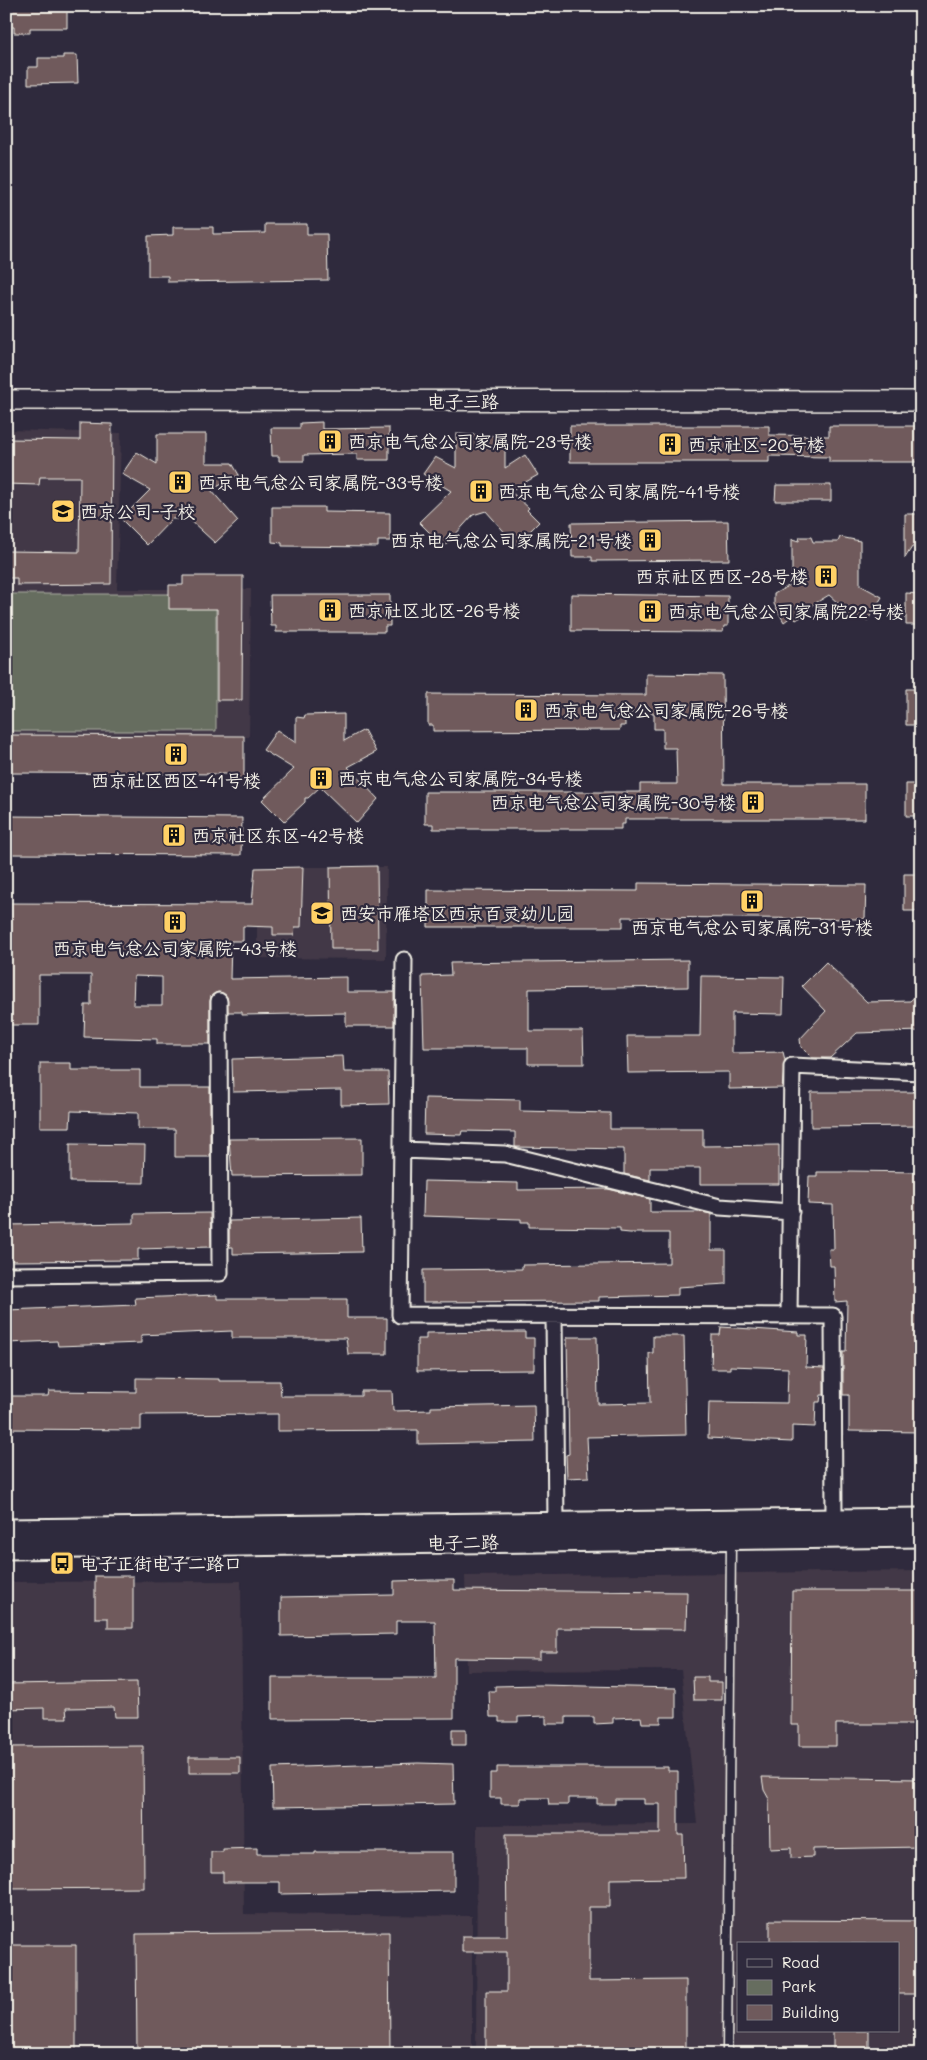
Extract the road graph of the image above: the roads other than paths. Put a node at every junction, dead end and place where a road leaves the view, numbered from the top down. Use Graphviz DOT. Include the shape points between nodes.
graph roads {
  1 [pos="6,400"];
  2 [pos="921,401"];
  3 [pos="404,960"];
  4 [pos="219,1001"];
  5 [pos="921,1072"];
  6 [pos="402,1150"];
  7 [pos="791,1212"];
  8 [pos="6,1275"];
  9 [pos="554,1315"];
  10 [pos="789,1316"];
  11 [pos="921,1519"];
  12 [pos="834,1520"];
  13 [pos="556,1524"];
  14 [pos="6,1530"];
  15 [pos="921,1536"];
  16 [pos="731,1538"];
  17 [pos="6,1548"];
  18 [pos="727,2054"];
  1 -- 2 [label="street, 电子三路"];
  3 -- 6 [label="street"];
  4 -- 8 [label="street" via="220,1273"];
  5 -- 7 [label="street" via="792,1066"];
  6 -- 7 [label="street" via="506,1154 720,1207"];
  6 -- 9 [label="street" via="400,1315"];
  7 -- 10 [label="street"];
  9 -- 10 [label="street"];
  9 -- 13 [label="street"];
  10 -- 12 [label="street" via="833,1316"];
  11 -- 12 [label="main road, 电子二路"];
  12 -- 13 [label="main road, 电子二路"];
  13 -- 14 [label="main road, 电子二路"];
  15 -- 16 [label="main road, 电子二路"];
  16 -- 17 [label="main road, 电子二路"];
  16 -- 18 [label="lane"];
}
